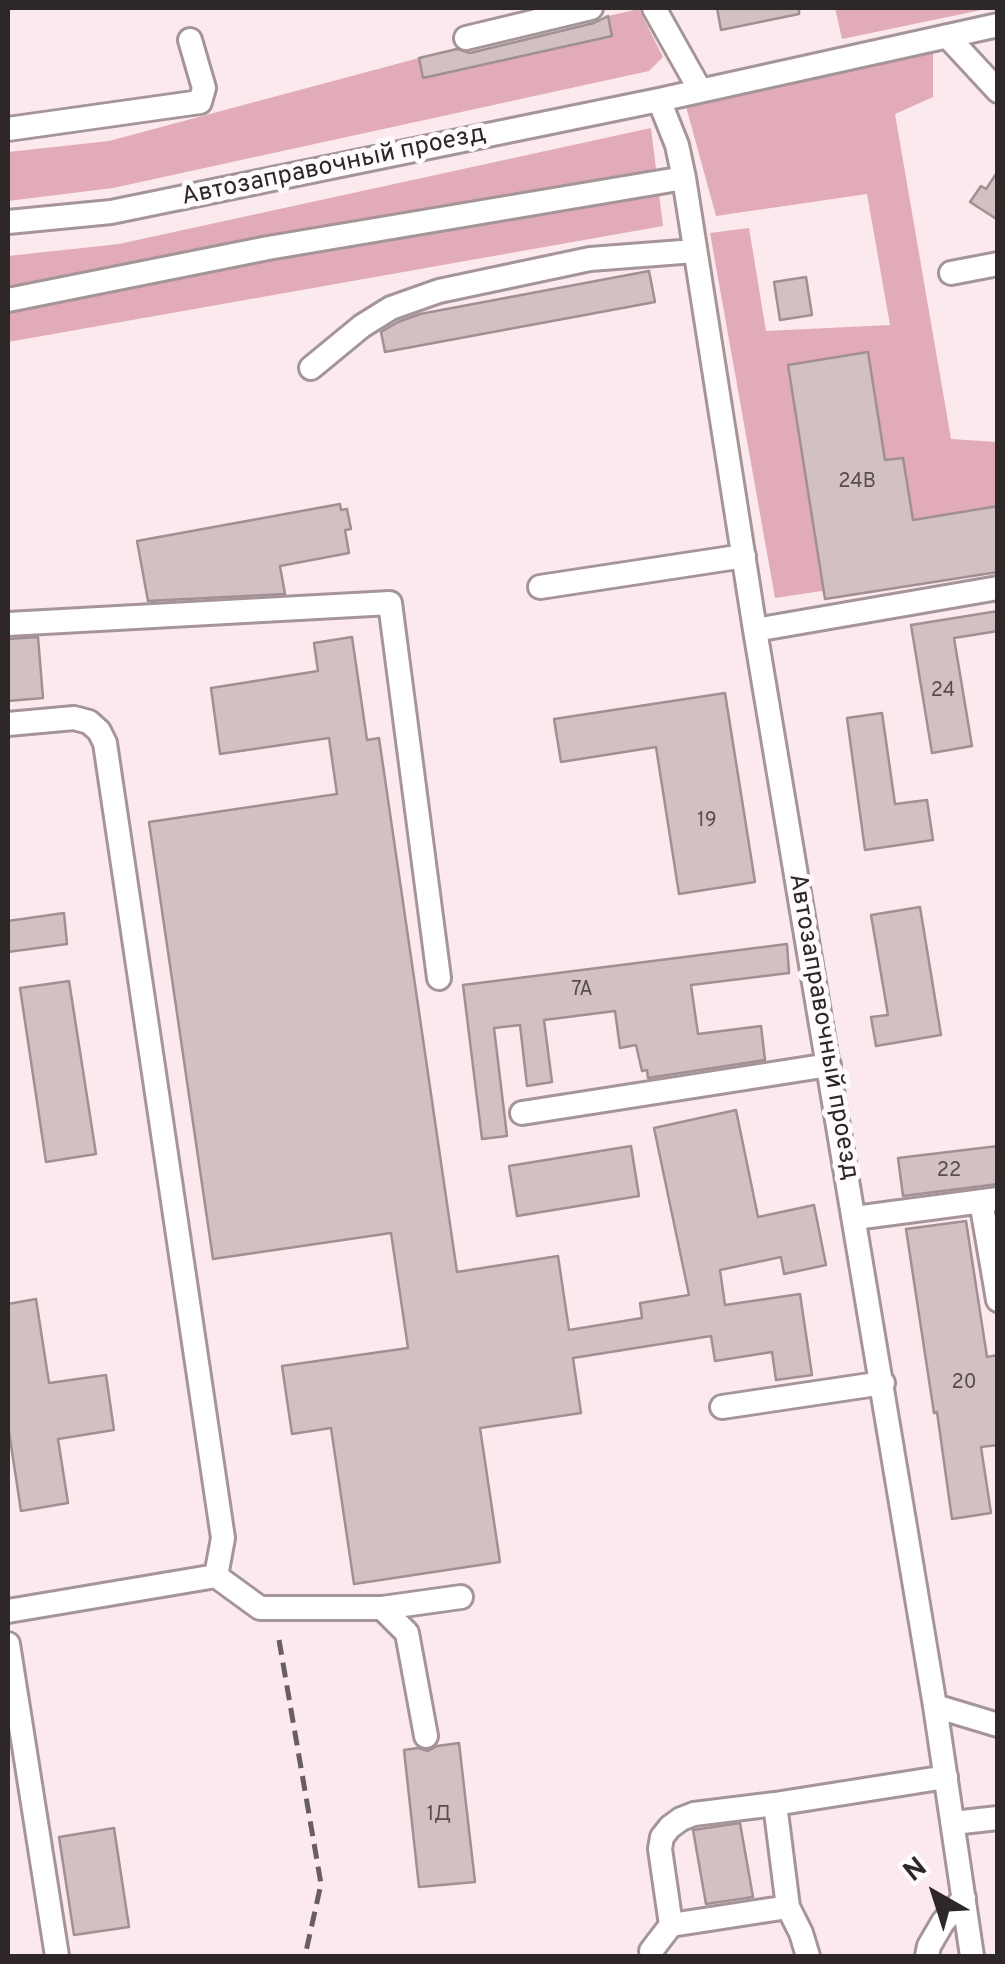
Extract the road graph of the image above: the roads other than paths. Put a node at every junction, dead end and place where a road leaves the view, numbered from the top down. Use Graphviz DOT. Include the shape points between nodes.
graph roads {
  1 [pos="591,8"];
  2 [pos="654,8"];
  3 [pos="998,25"];
  4 [pos="948,36"];
  5 [pos="466,38"];
  6 [pos="190,40"];
  7 [pos="700,90"];
  8 [pos="998,91"];
  9 [pos="659,100"];
  10 [pos="8,129"];
  11 [pos="684,178"];
  12 [pos="8,222"];
  13 [pos="696,251"];
  14 [pos="998,264"];
  15 [pos="950,273"];
  16 [pos="8,300"];
  17 [pos="311,368"];
  18 [pos="744,556"];
  19 [pos="540,587"];
  20 [pos="998,588"];
  21 [pos="8,624"];
  22 [pos="755,630"];
  23 [pos="8,724"];
  24 [pos="440,978"];
  25 [pos="829,1065"];
  26 [pos="522,1113"];
  27 [pos="989,1200"];
  28 [pos="854,1218"];
  29 [pos="998,1300"];
  30 [pos="882,1384"];
  31 [pos="722,1407"];
  32 [pos="216,1576"];
  33 [pos="461,1597"];
  34 [pos="382,1608"];
  35 [pos="8,1610"];
  36 [pos="8,1644"];
  37 [pos="935,1706"];
  38 [pos="998,1725"];
  39 [pos="426,1736"];
  40 [pos="946,1777"];
  41 [pos="776,1804"];
  42 [pos="998,1818"];
  43 [pos="954,1823"];
  44 [pos="964,1898"];
  45 [pos="788,1908"];
  46 [pos="671,1925"];
  47 [pos="57,1954"];
  48 [pos="32,1956"];
  49 [pos="652,1956"];
  50 [pos="808,1956"];
  51 [pos="926,1956"];
  52 [pos="972,1956"];
  1 -- 5 [label="street"];
  2 -- 7 [label="street"];
  3 -- 4 [label="street, Автозаправочный проезд"];
  4 -- 7 [label="street, Автозаправочный проезд"];
  4 -- 8 [label="street"];
  6 -- 10 [label="street" via="204,88 200,102"];
  7 -- 9 [label="street, Автозаправочный проезд"];
  9 -- 11 [label="street, Автозаправочный проезд"];
  9 -- 12 [label="street, Автозаправочный проезд" via="111,212"];
  11 -- 13 [label="street, Автозаправочный проезд"];
  11 -- 16 [label="street"];
  13 -- 17 [label="street" via="590,260 439,292 391,308"];
  13 -- 18 [label="street, Автозаправочный проезд"];
  14 -- 15 [label="street"];
  18 -- 19 [label="street"];
  18 -- 22 [label="street, Автозаправочный проезд"];
  20 -- 22 [label="street"];
  21 -- 24 [label="street" via="390,603"];
  22 -- 25 [label="street, Автозаправочный проезд"];
  23 -- 32 [label="street" via="74,718 89,722 105,743 223,1538"];
  25 -- 26 [label="street"];
  25 -- 28 [label="street, Автозаправочный проезд"];
  27 -- 28 [label="street"];
  27 -- 29 [label="street"];
  28 -- 30 [label="street, Автозаправочный проезд"];
  30 -- 31 [label="street"];
  30 -- 37 [label="street, Автозаправочный проезд"];
  32 -- 34 [label="street" via="260,1608"];
  32 -- 35 [label="street"];
  33 -- 34 [label="street"];
  34 -- 39 [label="street" via="407,1632"];
  36 -- 47 [label="street"];
  37 -- 38 [label="street"];
  37 -- 40 [label="street, Автозаправочный проезд"];
  40 -- 41 [label="street"];
  40 -- 43 [label="street, Автозаправочный проезд"];
  41 -- 45 [label="street"];
  41 -- 46 [label="street" via="694,1814 670,1827 660,1849"];
  42 -- 43 [label="street"];
  43 -- 44 [label="street, Автозаправочный проезд"];
  44 -- 51 [label="street"];
  44 -- 52 [label="street, Автозаправочный проезд"];
  45 -- 46 [label="street"];
  45 -- 50 [label="street"];
  46 -- 49 [label="street"];
  47 -- 48 [label="street"];
}
